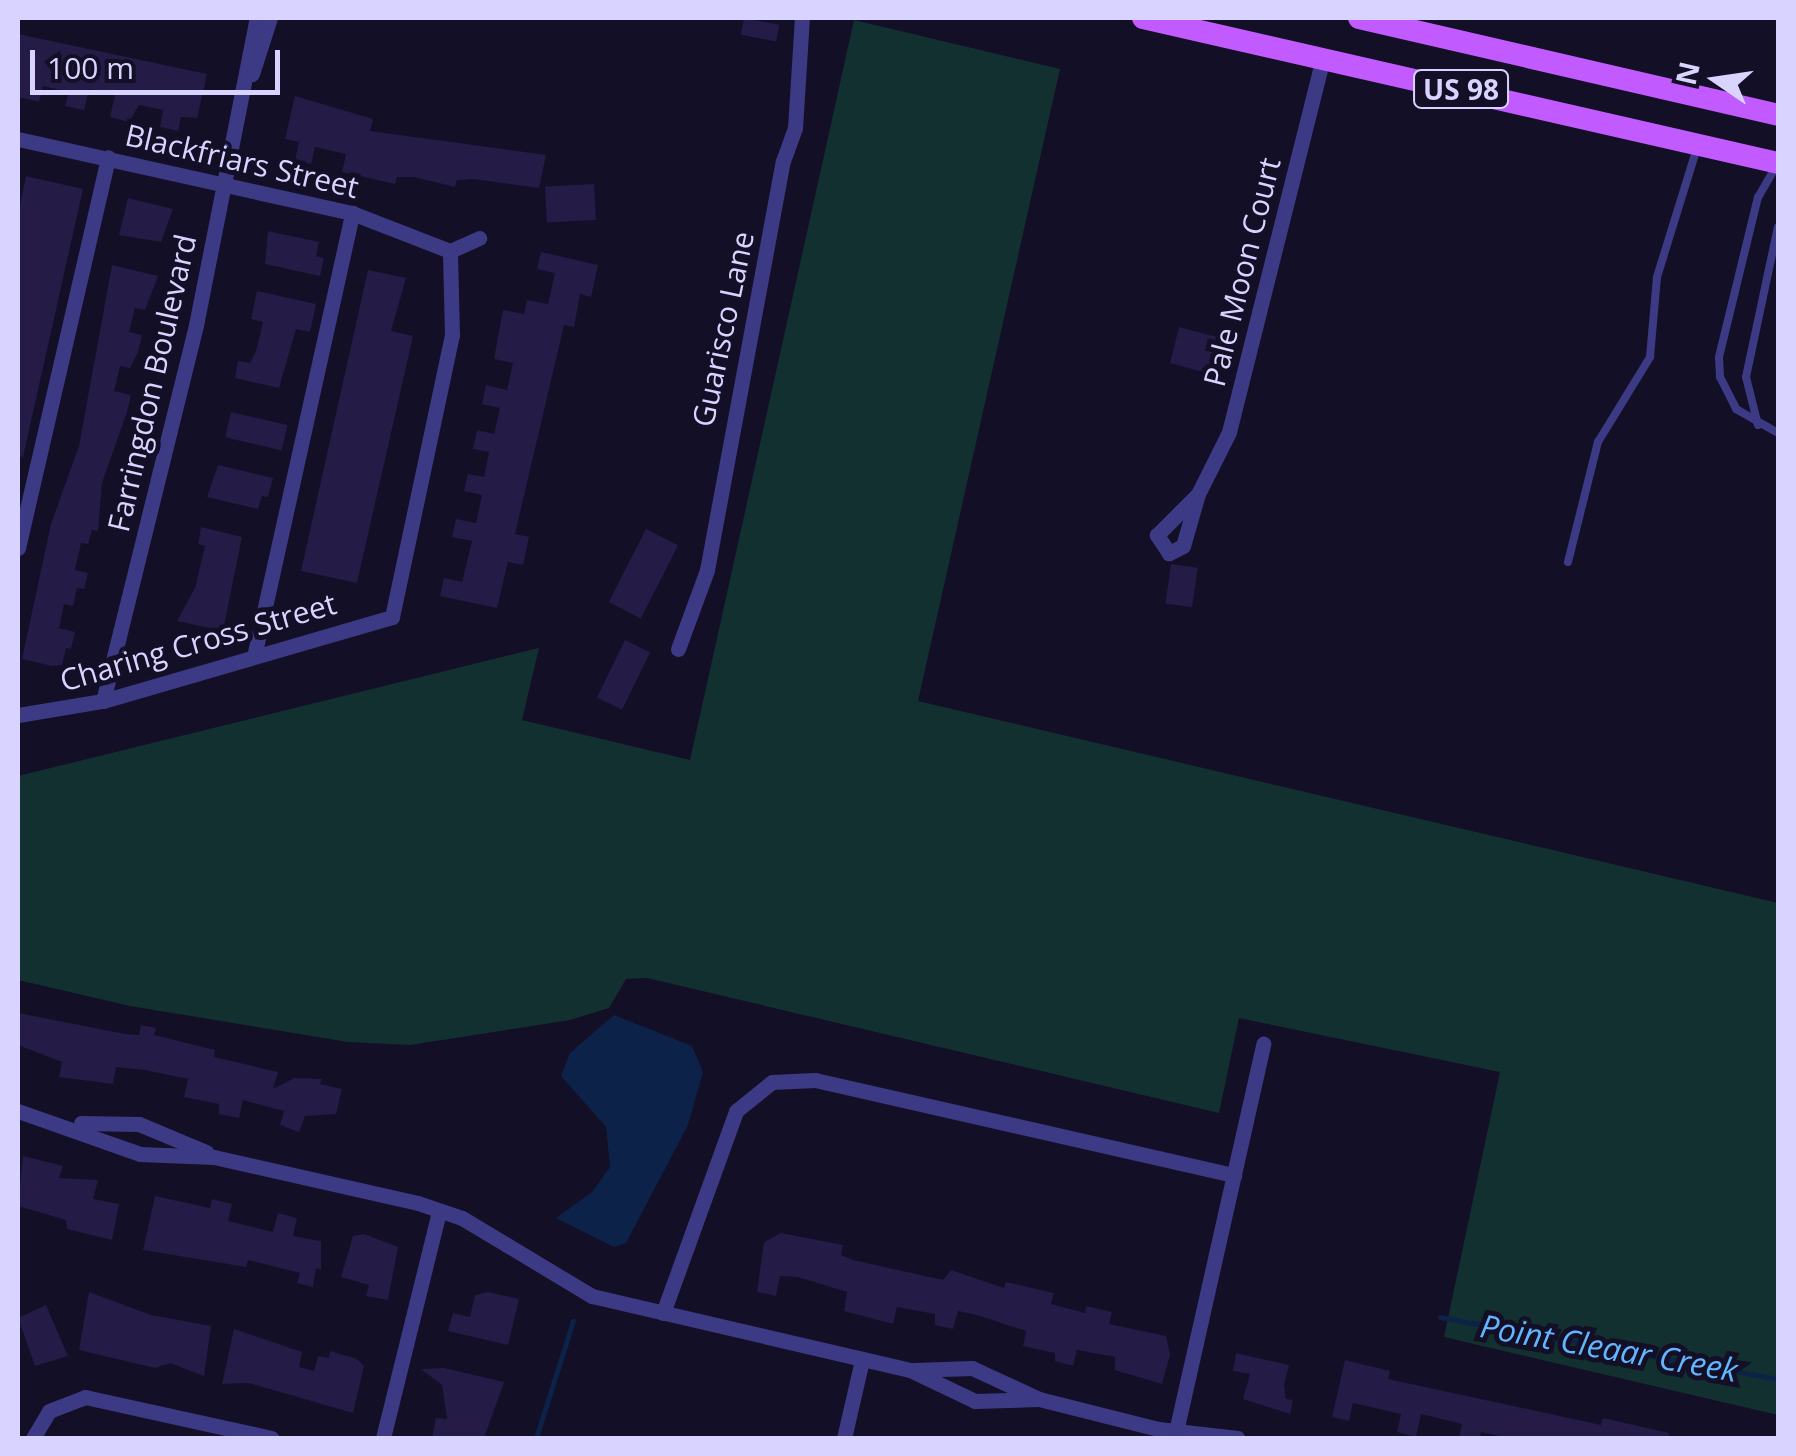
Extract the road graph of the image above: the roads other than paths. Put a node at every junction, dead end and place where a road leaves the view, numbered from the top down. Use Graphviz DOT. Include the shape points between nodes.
graph roads {
  1 [pos="257,18"];
  2 [pos="270,18"];
  3 [pos="802,18"];
  4 [pos="1143,18"];
  5 [pos="1359,18"];
  6 [pos="1323,58"];
  7 [pos="250,77"];
  8 [pos="1778,115"];
  9 [pos="18,139"];
  10 [pos="1698,144"];
  11 [pos="108,157"];
  12 [pos="1777,165"];
  13 [pos="226,180"];
  14 [pos="1778,191"];
  15 [pos="352,213"];
  16 [pos="1778,227"];
  17 [pos="479,238"];
  18 [pos="450,251"];
  19 [pos="1758,426"];
  20 [pos="1778,433"];
  21 [pos="1198,494"];
  22 [pos="18,548"];
  23 [pos="1568,562"];
  24 [pos="678,650"];
  25 [pos="255,652"];
  26 [pos="103,701"];
  27 [pos="18,715"];
  28 [pos="1263,1044"];
  29 [pos="18,1111"];
  30 [pos="55,1120"];
  31 [pos="214,1156"];
  32 [pos="1234,1175"];
  33 [pos="439,1211"];
  34 [pos="664,1313"];
  35 [pos="862,1360"];
  36 [pos="910,1370"];
  37 [pos="1039,1399"];
  38 [pos="1177,1427"];
  39 [pos="33,1438"];
  40 [pos="272,1438"];
  41 [pos="383,1438"];
  42 [pos="844,1438"];
  43 [pos="1237,1438"];
  1 -- 7 [label="street, Farringdon Boulevard"];
  2 -- 7 [label="street, Farringdon Boulevard"];
  3 -- 24 [label="street, Guarisco Lane" via="795,128 783,161 707,570"];
  4 -- 6 [label="main road, US 98"];
  5 -- 8 [label="main road, US 98"];
  6 -- 10 [label="main road, US 98"];
  6 -- 21 [label="street, Pale Moon Court" via="1230,432"];
  7 -- 13 [label="street, Farringdon Boulevard"];
  9 -- 11 [label="street, Blackfriars Street"];
  10 -- 12 [label="main road, US 98"];
  10 -- 23 [label="lane" via="1657,277 1650,358 1598,442"];
  11 -- 13 [label="street, Blackfriars Street"];
  11 -- 22 [label="street"];
  12 -- 14 [label="lane"];
  12 -- 19 [label="lane" via="1758,197 1719,357 1726,394"];
  13 -- 15 [label="street, Blackfriars Street"];
  13 -- 26 [label="street, Farringdon Boulevard"];
  15 -- 18 [label="street, Blackfriars Street"];
  15 -- 25 [label="street"];
  16 -- 19 [label="lane" via="1746,377"];
  17 -- 18 [label="street"];
  18 -- 25 [label="street, Charing Cross Street" via="452,335 392,617"];
  19 -- 20 [label="lane"];
  25 -- 26 [label="street, Charing Cross Street"];
  26 -- 27 [label="street, Charing Cross Street"];
  28 -- 32 [label="street"];
  29 -- 30 [label="street"];
  30 -- 31 [label="street" via="140,1154"];
  30 -- 31 [label="street" via="139,1124"];
  31 -- 33 [label="street"];
  32 -- 34 [label="street" via="815,1080 772,1082 730,1125"];
  32 -- 38 [label="street"];
  33 -- 34 [label="street" via="592,1296"];
  33 -- 41 [label="street"];
  34 -- 35 [label="street"];
  35 -- 36 [label="street"];
  35 -- 42 [label="street"];
  36 -- 37 [label="street" via="980,1370"];
  36 -- 37 [label="street" via="975,1402"];
  37 -- 38 [label="street" via="1158,1429"];
  38 -- 43 [label="street"];
  39 -- 40 [label="street" via="49,1412 85,1397"];
}
